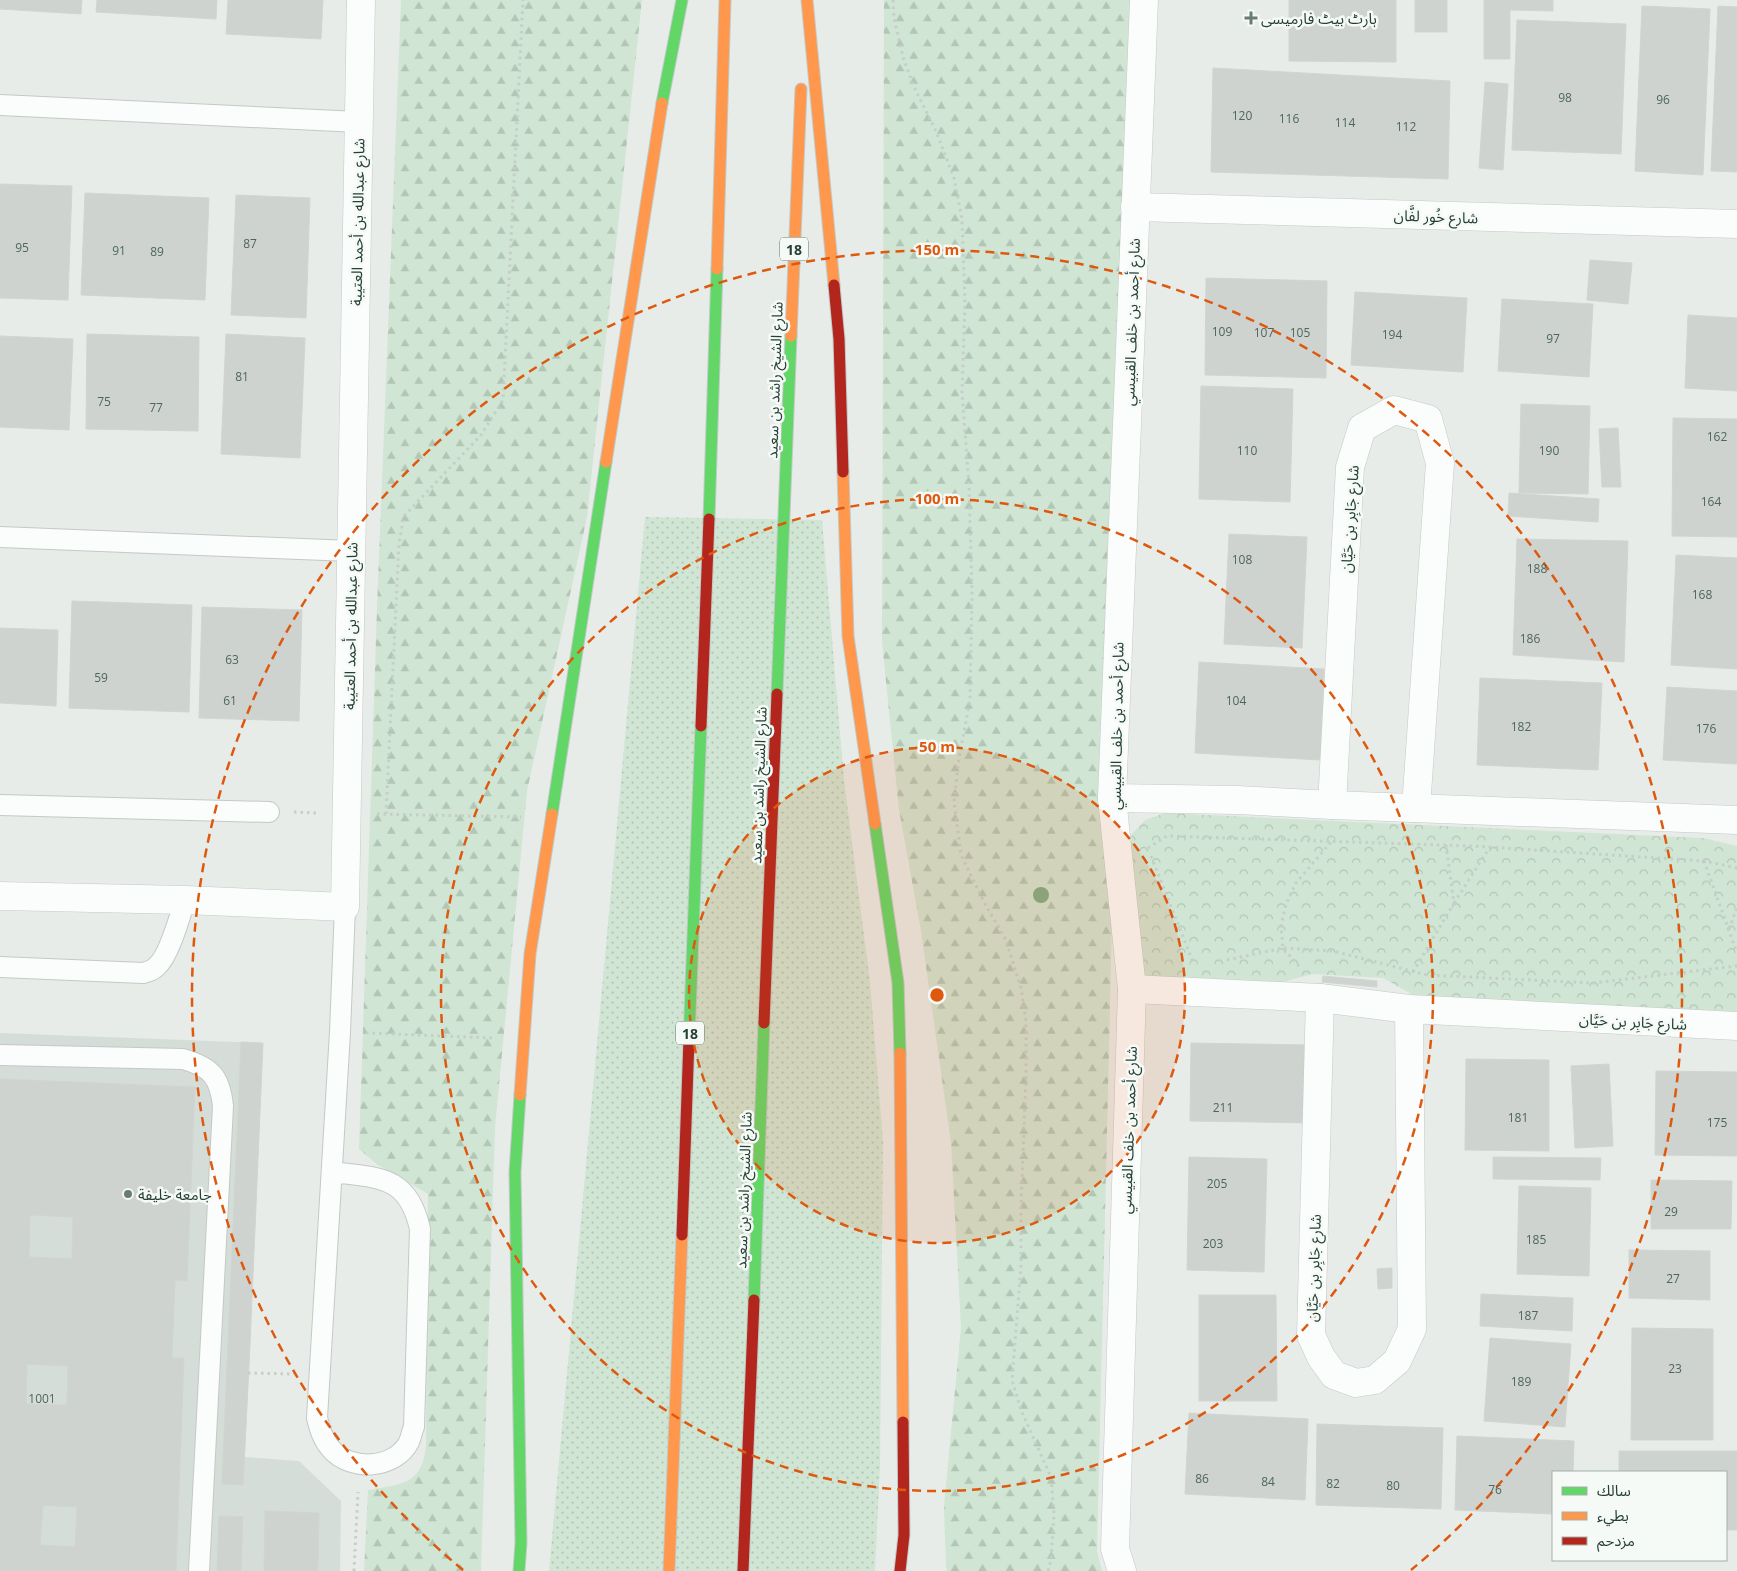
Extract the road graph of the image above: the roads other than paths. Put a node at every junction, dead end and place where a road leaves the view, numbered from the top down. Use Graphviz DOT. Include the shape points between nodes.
graph roads {
  1 [pos="361,0"];
  2 [pos="682,0"];
  3 [pos="725,0"];
  4 [pos="806,0"];
  5 [pos="1144,0"];
  6 [pos="0,105"];
  7 [pos="359,122"];
  8 [pos="1135,207"];
  9 [pos="1737,224"];
  10 [pos="0,537"];
  11 [pos="351,551"];
  12 [pos="1112,798"];
  13 [pos="0,805"];
  14 [pos="1332,805"];
  15 [pos="1416,808"];
  16 [pos="269,812"];
  17 [pos="1737,820"];
  18 [pos="0,896"];
  19 [pos="186,900"];
  20 [pos="345,907"];
  21 [pos="0,967"];
  22 [pos="1132,989"];
  23 [pos="1320,998"];
  24 [pos="1409,1009"];
  25 [pos="1737,1026"];
  26 [pos="0,1055"];
  27 [pos="332,1172"];
  28 [pos="904,1535"];
  29 [pos="521,1543"];
  30 [pos="912,1553"];
  31 [pos="199,1571"];
  32 [pos="508,1571"];
  33 [pos="519,1571"];
  34 [pos="669,1571"];
  35 [pos="743,1571"];
  36 [pos="900,1571"];
  37 [pos="1122,1571"];
  1 -- 7 [label="street, شارع عبدالله بن أحمد العتيبة"];
  2 -- 29 [label="main road" via="656,137 530,954 515,1172"];
  3 -- 34 [label="main road, 18" via="710,495"];
  4 -- 28 [label="main road" via="839,339 848,636 898,982"];
  4 -- 35 [label="main road, شارع الشيخ راشد بن سعيد / 18"];
  5 -- 8 [label="street, شارع أحمد بن خلف القبيسي"];
  6 -- 7 [label="lane"];
  7 -- 11 [label="street, شارع عبدالله بن أحمد العتيبة"];
  8 -- 9 [label="street, شارع خُور لفَّان"];
  8 -- 12 [label="street, شارع أحمد بن خلف القبيسي"];
  10 -- 11 [label="lane"];
  11 -- 20 [label="street, شارع عبدالله بن أحمد العتيبة"];
  12 -- 14 [label="street"];
  12 -- 22 [label="street, شارع أحمد بن خلف القبيسي"];
  13 -- 16 [label="lane"];
  14 -- 15 [label="street"];
  14 -- 15 [label="street, شارع جَابِر بن حَيَّان" via="1350,467 1362,428 1394,410 1428,419 1440,463"];
  15 -- 17 [label="street"];
  18 -- 19 [label="street"];
  19 -- 20 [label="street"];
  19 -- 21 [label="lane" via="166,954 151,971"];
  20 -- 27 [label="lane"];
  22 -- 23 [label="street, شارع جَابِر بن حَيَّان"];
  22 -- 37 [label="street, شارع أحمد بن خلف القبيسي" via="1115,1549"];
  23 -- 24 [label="street, شارع جَابِر بن حَيَّان"];
  23 -- 24 [label="street, شارع جَابِر بن حَيَّان" via="1311,1335 1334,1375 1356,1383 1375,1380 1398,1361 1412,1329"];
  24 -- 25 [label="street, شارع جَابِر بن حَيَّان"];
  26 -- 31 [label="lane" via="183,1059 200,1064 213,1075 221,1089 223,1106"];
  27 -- 27 [label="lane" via="382,1179 397,1187 408,1198 420,1229 414,1427 409,1442 398,1454 383,1462 366,1465 348,1461 332,1451 322,1436 317,1418"];
  28 -- 30 [label="main road"];
  28 -- 36 [label="main road"];
  29 -- 32 [label="main road"];
  29 -- 33 [label="main road"];
}
